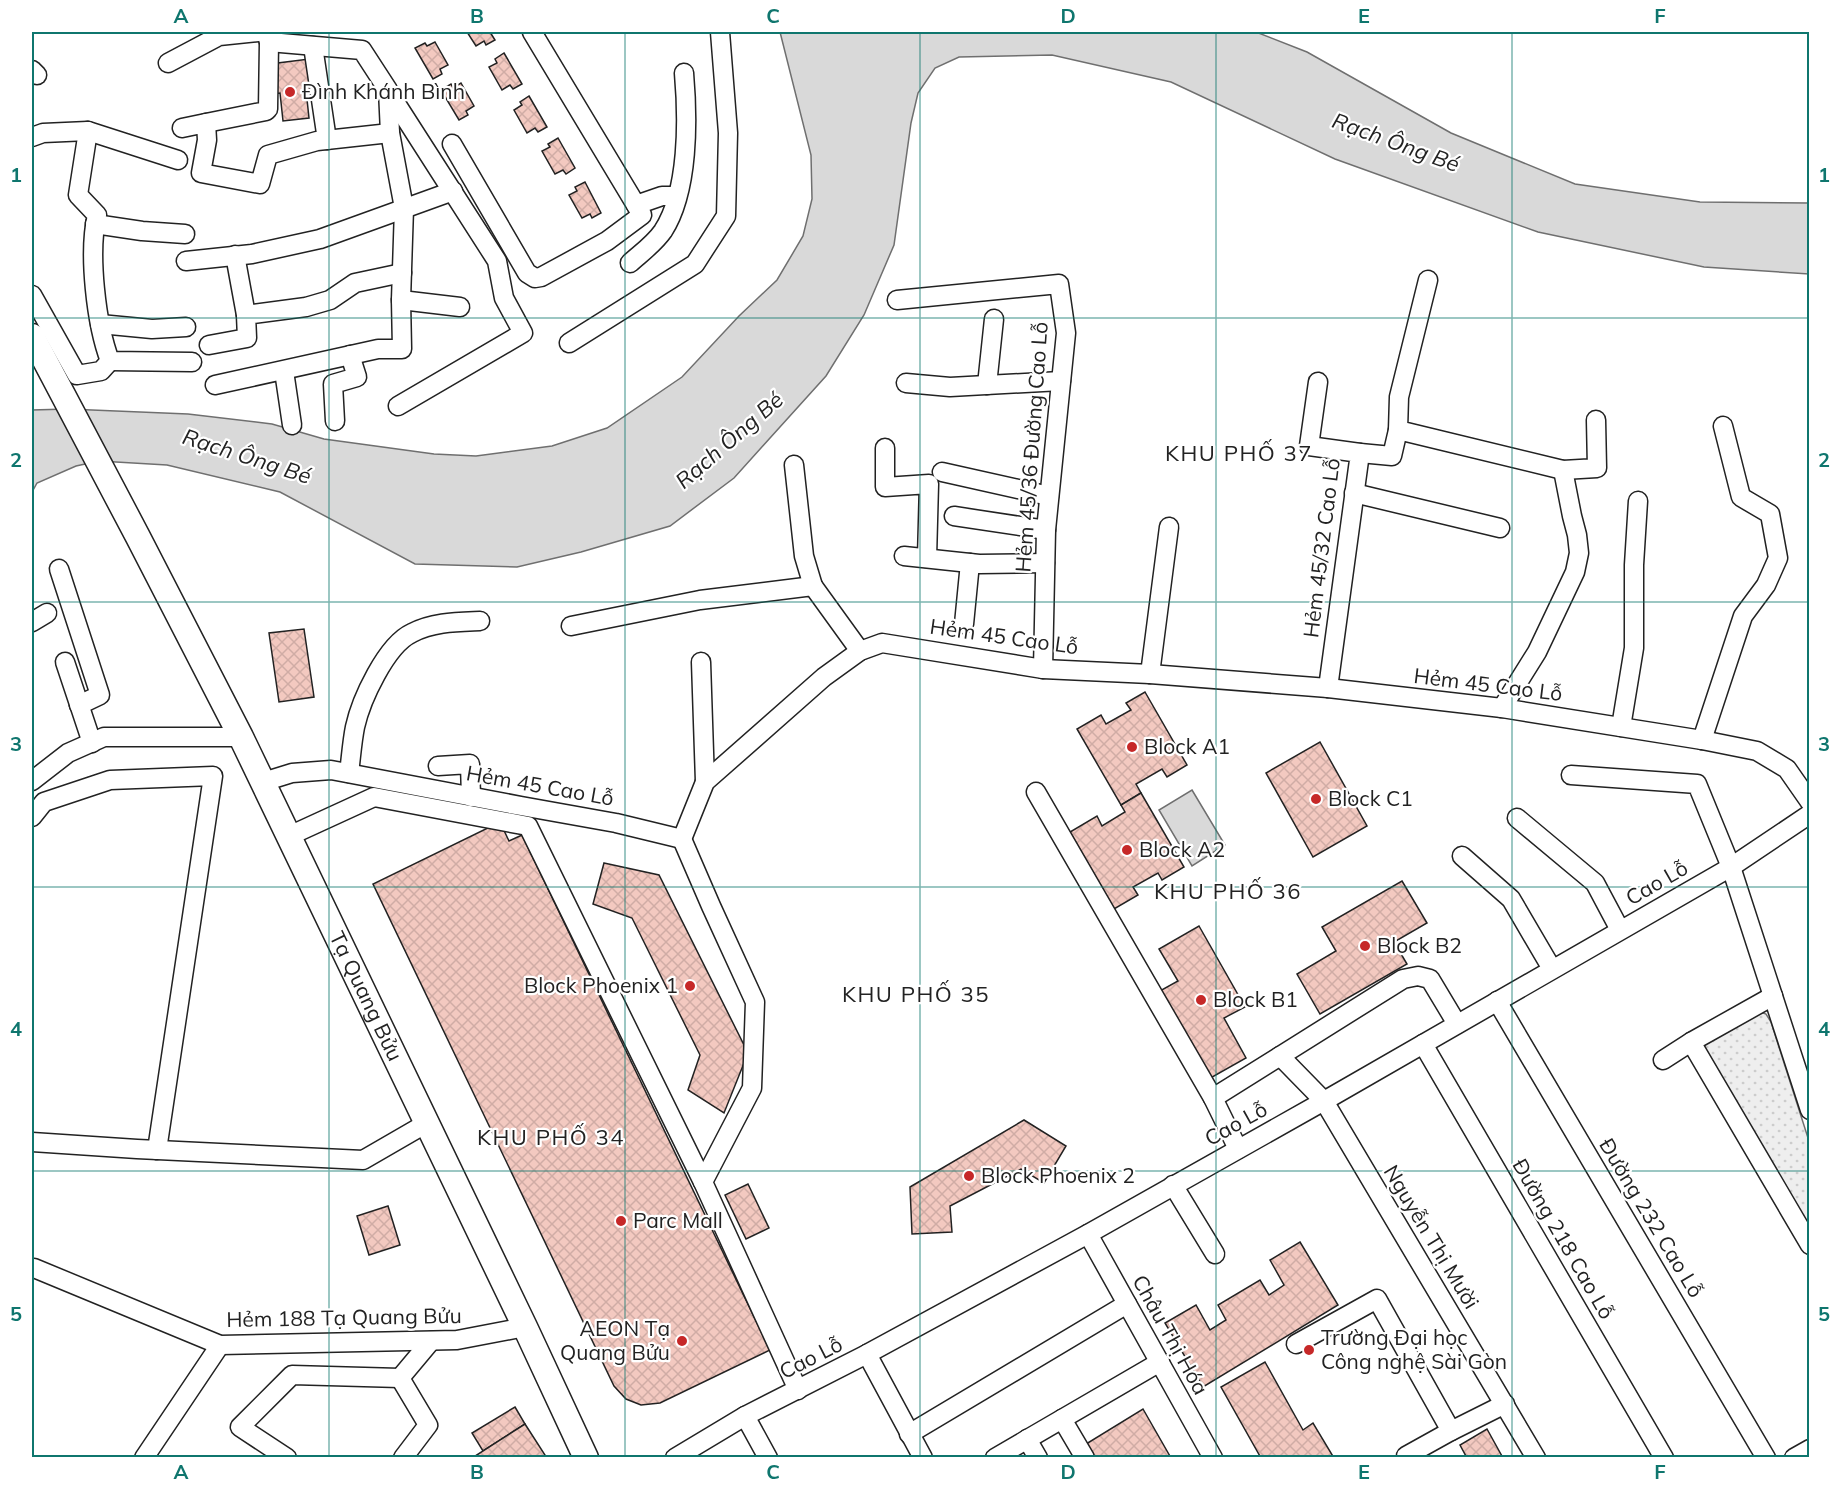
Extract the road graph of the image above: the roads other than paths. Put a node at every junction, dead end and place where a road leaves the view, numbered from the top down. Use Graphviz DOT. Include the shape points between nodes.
graph roads {
  1 [pos="532,32"];
  2 [pos="720,32"];
  3 [pos="265,35"];
  4 [pos="314,46"];
  5 [pos="168,63"];
  6 [pos="684,73"];
  7 [pos="388,90"];
  8 [pos="206,123"];
  9 [pos="182,128"];
  10 [pos="88,131"];
  11 [pos="390,133"];
  12 [pos="32,137"];
  13 [pos="327,140"];
  14 [pos="452,144"];
  15 [pos="178,160"];
  16 [pos="453,191"];
  17 [pos="677,196"];
  18 [pos="636,205"];
  19 [pos="404,208"];
  20 [pos="95,224"];
  21 [pos="185,234"];
  22 [pos="235,255"];
  23 [pos="186,261"];
  24 [pos="630,263"];
  25 [pos="402,273"];
  26 [pos="1428,280"];
  27 [pos="32,295"];
  28 [pos="401,300"];
  29 [pos="897,300"];
  30 [pos="460,307"];
  31 [pos="246,315"];
  32 [pos="994,319"];
  33 [pos="100,324"];
  34 [pos="186,327"];
  35 [pos="32,336"];
  36 [pos="569,343"];
  37 [pos="209,345"];
  38 [pos="350,355"];
  39 [pos="110,361"];
  40 [pos="192,362"];
  41 [pos="284,370"];
  42 [pos="1061,381"];
  43 [pos="1318,382"];
  44 [pos="906,383"];
  45 [pos="215,385"];
  46 [pos="987,385"];
  47 [pos="398,406"];
  48 [pos="1596,420"];
  49 [pos="335,421"];
  50 [pos="292,425"];
  51 [pos="1723,426"];
  52 [pos="1398,430"];
  53 [pos="885,448"];
  54 [pos="1360,453"];
  55 [pos="794,465"];
  56 [pos="1563,470"];
  57 [pos="942,472"];
  58 [pos="1354,493"];
  59 [pos="1049,496"];
  60 [pos="1638,501"];
  61 [pos="954,516"];
  62 [pos="1169,527"];
  63 [pos="1500,528"];
  64 [pos="1046,530"];
  65 [pos="904,556"];
  66 [pos="927,558"];
  67 [pos="970,563"];
  68 [pos="1045,564"];
  69 [pos="59,569"];
  70 [pos="813,586"];
  71 [pos="480,621"];
  72 [pos="964,624"];
  73 [pos="571,626"];
  74 [pos="860,651"];
  75 [pos="65,662"];
  76 [pos="700,662"];
  77 [pos="1043,669"];
  78 [pos="1150,674"];
  79 [pos="1328,688"];
  80 [pos="79,705"];
  81 [pos="1502,708"];
  82 [pos="1621,727"];
  83 [pos="241,738"];
  84 [pos="1702,740"];
  85 [pos="92,743"];
  86 [pos="438,766"];
  87 [pos="349,773"];
  88 [pos="1571,775"];
  89 [pos="32,781"];
  90 [pos="263,782"];
  91 [pos="705,782"];
  92 [pos="1036,792"];
  93 [pos="471,797"];
  94 [pos="1809,802"];
  95 [pos="1809,814"];
  96 [pos="32,817"];
  97 [pos="1516,819"];
  98 [pos="289,836"];
  99 [pos="682,839"];
  100 [pos="1462,856"];
  101 [pos="1731,867"];
  102 [pos="1620,930"];
  103 [pos="1552,969"];
  104 [pos="1773,996"];
  105 [pos="1497,1001"];
  106 [pos="1457,1024"];
  107 [pos="1691,1042"];
  108 [pos="1423,1044"];
  109 [pos="1280,1056"];
  110 [pos="1663,1060"];
  111 [pos="1213,1098"];
  112 [pos="1324,1101"];
  113 [pos="1809,1110"];
  114 [pos="427,1123"];
  115 [pos="32,1142"];
  116 [pos="1238,1149"];
  117 [pos="157,1150"];
  118 [pos="703,1182"];
  119 [pos="1173,1185"];
  120 [pos="1088,1234"];
  121 [pos="1809,1245"];
  122 [pos="1215,1254"];
  123 [pos="34,1268"];
  124 [pos="1127,1304"];
  125 [pos="525,1327"];
  126 [pos="431,1341"];
  127 [pos="1296,1344"];
  128 [pos="220,1345"];
  129 [pos="867,1354"];
  130 [pos="1160,1362"];
  131 [pos="400,1378"];
  132 [pos="798,1390"];
  133 [pos="1505,1404"];
  134 [pos="745,1416"];
  135 [pos="1062,1419"];
  136 [pos="1451,1431"];
  137 [pos="909,1434"];
  138 [pos="1027,1439"];
  139 [pos="1809,1449"];
  140 [pos="1406,1456"];
  141 [pos="144,1458"];
  142 [pos="287,1458"];
  143 [pos="403,1458"];
  144 [pos="586,1458"];
  145 [pos="675,1458"];
  146 [pos="768,1458"];
  147 [pos="923,1458"];
  148 [pos="995,1458"];
  149 [pos="1038,1458"];
  150 [pos="1085,1458"];
  151 [pos="1213,1458"];
  152 [pos="1536,1458"];
  153 [pos="1664,1458"];
  154 [pos="1766,1458"];
  155 [pos="1794,1458"];
  1 -- 18 [label="street"];
  2 -- 36 [label="street" via="728,133 726,216 694,264"];
  3 -- 4 [label="street"];
  3 -- 5 [label="street" via="219,36"];
  3 -- 8 [label="street" via="268,109"];
  4 -- 7 [label="street" via="362,50"];
  4 -- 13 [label="street"];
  6 -- 17 [label="street" via="685,149"];
  7 -- 11 [label="street"];
  7 -- 16 [label="street"];
  8 -- 9 [label="street"];
  8 -- 13 [label="street" via="201,173 260,184 268,155"];
  10 -- 12 [label="street"];
  10 -- 15 [label="street"];
  10 -- 20 [label="street" via="78,195 98,215"];
  11 -- 13 [label="street"];
  11 -- 19 [label="street"];
  14 -- 18 [label="street" via="527,273 535,278 607,241 642,215"];
  16 -- 19 [label="street"];
  16 -- 47 [label="street" via="497,261 504,298 523,333"];
  17 -- 18 [label="street" via="662,196"];
  17 -- 24 [label="street" via="663,231"];
  19 -- 22 [label="street" via="320,239"];
  19 -- 25 [label="street"];
  20 -- 21 [label="street"];
  20 -- 33 [label="street"];
  22 -- 23 [label="street"];
  22 -- 31 [label="street"];
  25 -- 28 [label="street"];
  25 -- 31 [label="street" via="355,283 330,300 306,307"];
  26 -- 52 [label="street" via="1399,397"];
  27 -- 39 [label="street" via="77,375 101,371"];
  28 -- 30 [label="street"];
  28 -- 38 [label="street" via="402,349"];
  29 -- 42 [label="street, Hẻm 45/36 Đường Cao Lỗ" via="1059,284 1066,333"];
  31 -- 37 [label="street" via="247,338"];
  32 -- 46 [label="street"];
  33 -- 34 [label="street" via="153,329"];
  33 -- 39 [label="street"];
  35 -- 83 [label="main road, Tạ Quang Bửu"];
  38 -- 41 [label="street"];
  38 -- 49 [label="street" via="357,377 333,384"];
  39 -- 40 [label="street"];
  41 -- 45 [label="street"];
  41 -- 50 [label="street"];
  42 -- 46 [label="street"];
  42 -- 59 [label="street, Hẻm 45/36 Đường Cao Lỗ"];
  43 -- 54 [label="street, Hẻm 45/32 Cao Lỗ" via="1309,446"];
  44 -- 46 [label="street"];
  48 -- 56 [label="street" via="1597,468"];
  51 -- 84 [label="street" via="1741,497 1770,514 1778,558 1766,585 1743,616"];
  52 -- 54 [label="street" via="1392,456"];
  52 -- 56 [label="street"];
  53 -- 66 [label="street" via="885,487 929,484"];
  54 -- 58 [label="street, Hẻm 45/32 Cao Lỗ"];
  55 -- 70 [label="street" via="804,556"];
  56 -- 81 [label="street" via="1578,534 1575,572 1537,652"];
  57 -- 59 [label="street"];
  58 -- 63 [label="street"];
  58 -- 79 [label="street, Hẻm 45/32 Cao Lỗ"];
  59 -- 64 [label="street, Hẻm 45/36 Đường Cao Lỗ"];
  60 -- 82 [label="street" via="1634,648"];
  61 -- 64 [label="street"];
  62 -- 78 [label="street"];
  64 -- 68 [label="street, Hẻm 45/36 Đường Cao Lỗ"];
  65 -- 66 [label="street"];
  66 -- 67 [label="street"];
  67 -- 68 [label="street"];
  67 -- 72 [label="street"];
  68 -- 77 [label="street, Hẻm 45/36 Đường Cao Lỗ"];
  69 -- 80 [label="street" via="100,695"];
  70 -- 73 [label="street" via="700,600"];
  70 -- 74 [label="street"];
  71 -- 87 [label="street" via="430,626 409,634 389,654 370,684 355,726"];
  74 -- 77 [label="street, Hẻm 45 Cao Lỗ" via="882,643"];
  74 -- 91 [label="street, Hẻm 45 Cao Lỗ" via="794,702"];
  75 -- 80 [label="street"];
  76 -- 91 [label="street"];
  77 -- 78 [label="street, Hẻm 45 Cao Lỗ"];
  78 -- 79 [label="street, Hẻm 45 Cao Lỗ"];
  79 -- 81 [label="street, Hẻm 45 Cao Lỗ"];
  80 -- 85 [label="street"];
  81 -- 82 [label="street, Hẻm 45 Cao Lỗ"];
  82 -- 84 [label="street, Hẻm 45 Cao Lỗ"];
  83 -- 85 [label="street" via="104,737"];
  83 -- 90 [label="main road, Tạ Quang Bửu"];
  84 -- 94 [label="street, Hẻm 45 Cao Lỗ" via="1757,751 1787,769"];
  85 -- 89 [label="street" via="68,753"];
  86 -- 93 [label="street" via="470,764"];
  87 -- 90 [label="street, Hẻm 45 Cao Lỗ" via="292,773"];
  87 -- 93 [label="street, Hẻm 45 Cao Lỗ"];
  88 -- 101 [label="street" via="1696,784"];
  90 -- 98 [label="main road, Tạ Quang Bửu"];
  91 -- 99 [label="street, Hẻm 45 Cao Lỗ"];
  92 -- 111 [label="street"];
  93 -- 99 [label="street, Hẻm 45 Cao Lỗ"];
  95 -- 101 [label="street, Cao Lỗ"];
  96 -- 117 [label="street" via="44,802 110,780 213,776"];
  97 -- 102 [label="street" via="1595,883"];
  98 -- 114 [label="main road, Tạ Quang Bửu"];
  98 -- 118 [label="street" via="374,797 528,826"];
  99 -- 118 [label="street" via="755,1002 752,1088"];
  100 -- 103 [label="street" via="1511,899"];
  101 -- 102 [label="street, Cao Lỗ"];
  101 -- 104 [label="street"];
  102 -- 103 [label="street, Cao Lỗ"];
  103 -- 105 [label="street, Cao Lỗ"];
  104 -- 107 [label="street"];
  104 -- 113 [label="street"];
  105 -- 106 [label="street, Cao Lỗ"];
  105 -- 154 [label="street, Đường 232 Cao Lỗ"];
  106 -- 108 [label="street, Cao Lỗ"];
  106 -- 109 [label="street" via="1431,980 1418,976 1403,979"];
  107 -- 110 [label="street"];
  107 -- 121 [label="street"];
  108 -- 112 [label="street, Cao Lỗ"];
  108 -- 153 [label="street, Đường 218 Cao Lỗ"];
  109 -- 111 [label="street"];
  109 -- 112 [label="street, Nguyễn Thị Mười"];
  111 -- 116 [label="street"];
  112 -- 116 [label="street, Cao Lỗ"];
  112 -- 133 [label="street, Nguyễn Thị Mười"];
  114 -- 117 [label="street" via="363,1160"];
  114 -- 125 [label="main road, Tạ Quang Bửu"];
  115 -- 117 [label="street"];
  116 -- 119 [label="street, Cao Lỗ"];
  118 -- 132 [label="street"];
  119 -- 120 [label="street, Cao Lỗ"];
  119 -- 122 [label="street"];
  120 -- 124 [label="street, Châu Thị Hóa"];
  120 -- 129 [label="street, Cao Lỗ"];
  123 -- 128 [label="street, Hẻm 188 Tạ Quang Bửu"];
  124 -- 130 [label="street, Châu Thị Hóa"];
  124 -- 137 [label="street"];
  125 -- 126 [label="street, Hẻm 188 Tạ Quang Bửu"];
  125 -- 144 [label="main road, Tạ Quang Bửu"];
  126 -- 128 [label="street, Hẻm 188 Tạ Quang Bửu"];
  126 -- 131 [label="street"];
  127 -- 136 [label="street" via="1377,1299"];
  128 -- 141 [label="street"];
  129 -- 132 [label="street, Cao Lỗ"];
  129 -- 137 [label="street"];
  130 -- 135 [label="street"];
  130 -- 151 [label="street, Châu Thị Hóa"];
  131 -- 142 [label="street" via="292,1375 240,1427"];
  131 -- 143 [label="street" via="428,1425"];
  132 -- 134 [label="street, Cao Lỗ"];
  133 -- 136 [label="street"];
  133 -- 152 [label="street, Nguyễn Thị Mười"];
  134 -- 145 [label="street, Cao Lỗ"];
  134 -- 146 [label="street"];
  135 -- 138 [label="street"];
  135 -- 150 [label="street"];
  136 -- 140 [label="street"];
  137 -- 147 [label="street"];
  138 -- 148 [label="street"];
  138 -- 149 [label="street"];
  139 -- 155 [label="street"];
}
